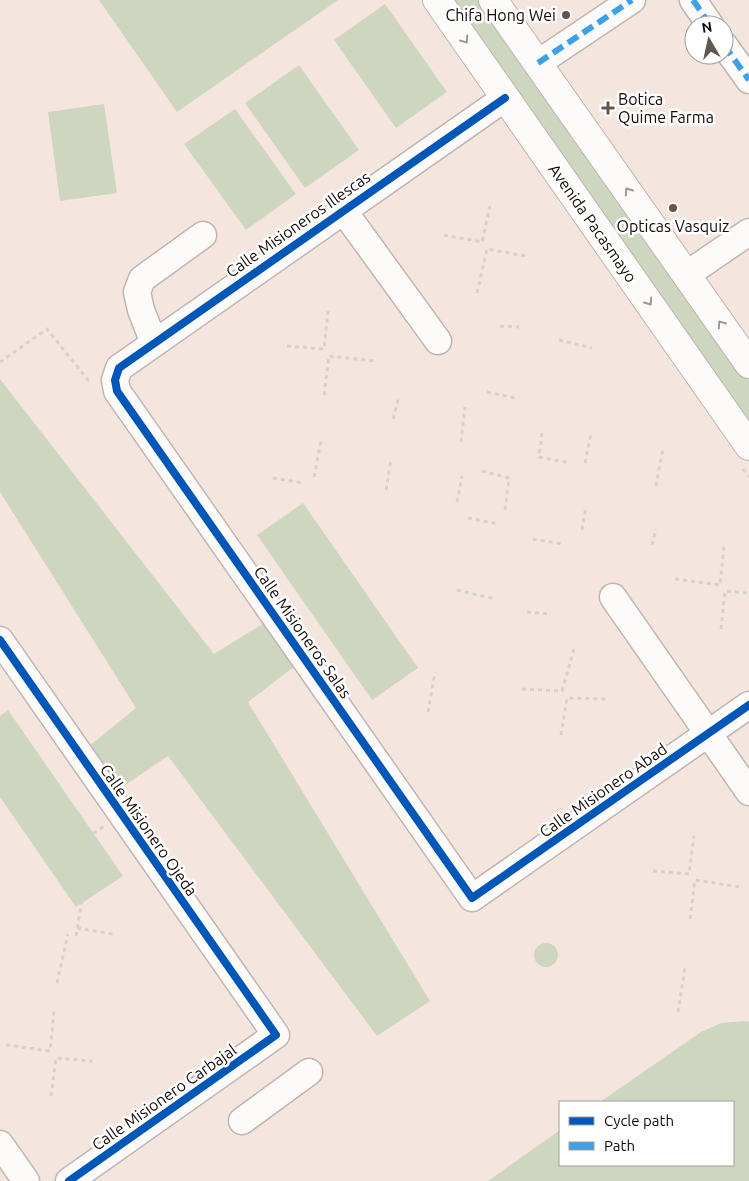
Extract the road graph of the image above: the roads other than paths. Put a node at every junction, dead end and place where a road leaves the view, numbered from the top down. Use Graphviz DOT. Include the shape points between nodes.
graph roads {
  1 [pos="437,0"];
  2 [pos="493,0"];
  3 [pos="632,0"];
  4 [pos="693,0"];
  5 [pos="703,15"];
  6 [pos="734,58"];
  7 [pos="538,63"];
  8 [pos="749,80"];
  9 [pos="505,98"];
  10 [pos="343,210"];
  11 [pos="749,232"];
  12 [pos="203,235"];
  13 [pos="686,275"];
  14 [pos="438,341"];
  15 [pos="154,343"];
  16 [pos="749,364"];
  17 [pos="115,380"];
  18 [pos="749,446"];
  19 [pos="613,597"];
  20 [pos="0,640"];
  21 [pos="749,705"];
  22 [pos="708,734"];
  23 [pos="749,792"];
  24 [pos="472,898"];
  25 [pos="276,1035"];
  26 [pos="309,1072"];
  27 [pos="242,1121"];
  28 [pos="0,1144"];
  29 [pos="26,1181"];
  30 [pos="69,1181"];
  1 -- 9 [label="main road, Avenida Pacasmayo, one-way"];
  2 -- 7 [label="main road"];
  3 -- 7 [label="street"];
  4 -- 5 [label="street"];
  6 -- 8 [label="street"];
  13 -- 7 [label="main road, one-way"];
  9 -- 10 [label="street, Calle Misioneros Illescas"];
  9 -- 18 [label="main road, Avenida Pacasmayo, one-way"];
  10 -- 14 [label="street"];
  10 -- 15 [label="street, Calle Misioneros Illescas"];
  11 -- 13 [label="street"];
  12 -- 15 [label="street" via="142,279 137,292"];
  16 -- 13 [label="main road, one-way"];
  15 -- 17 [label="street, Calle Misioneros Illescas" via="119,368"];
  17 -- 24 [label="street, Calle Misioneros Salas" via="117,391"];
  19 -- 22 [label="street"];
  20 -- 25 [label="street, Calle Misionero Ojeda"];
  21 -- 22 [label="street, Calle Misionero Abad"];
  22 -- 23 [label="street"];
  22 -- 24 [label="street, Calle Misionero Abad"];
  25 -- 30 [label="street, Calle Misionero Carbajal"];
  26 -- 27 [label="street"];
  28 -- 29 [label="street"];
}
